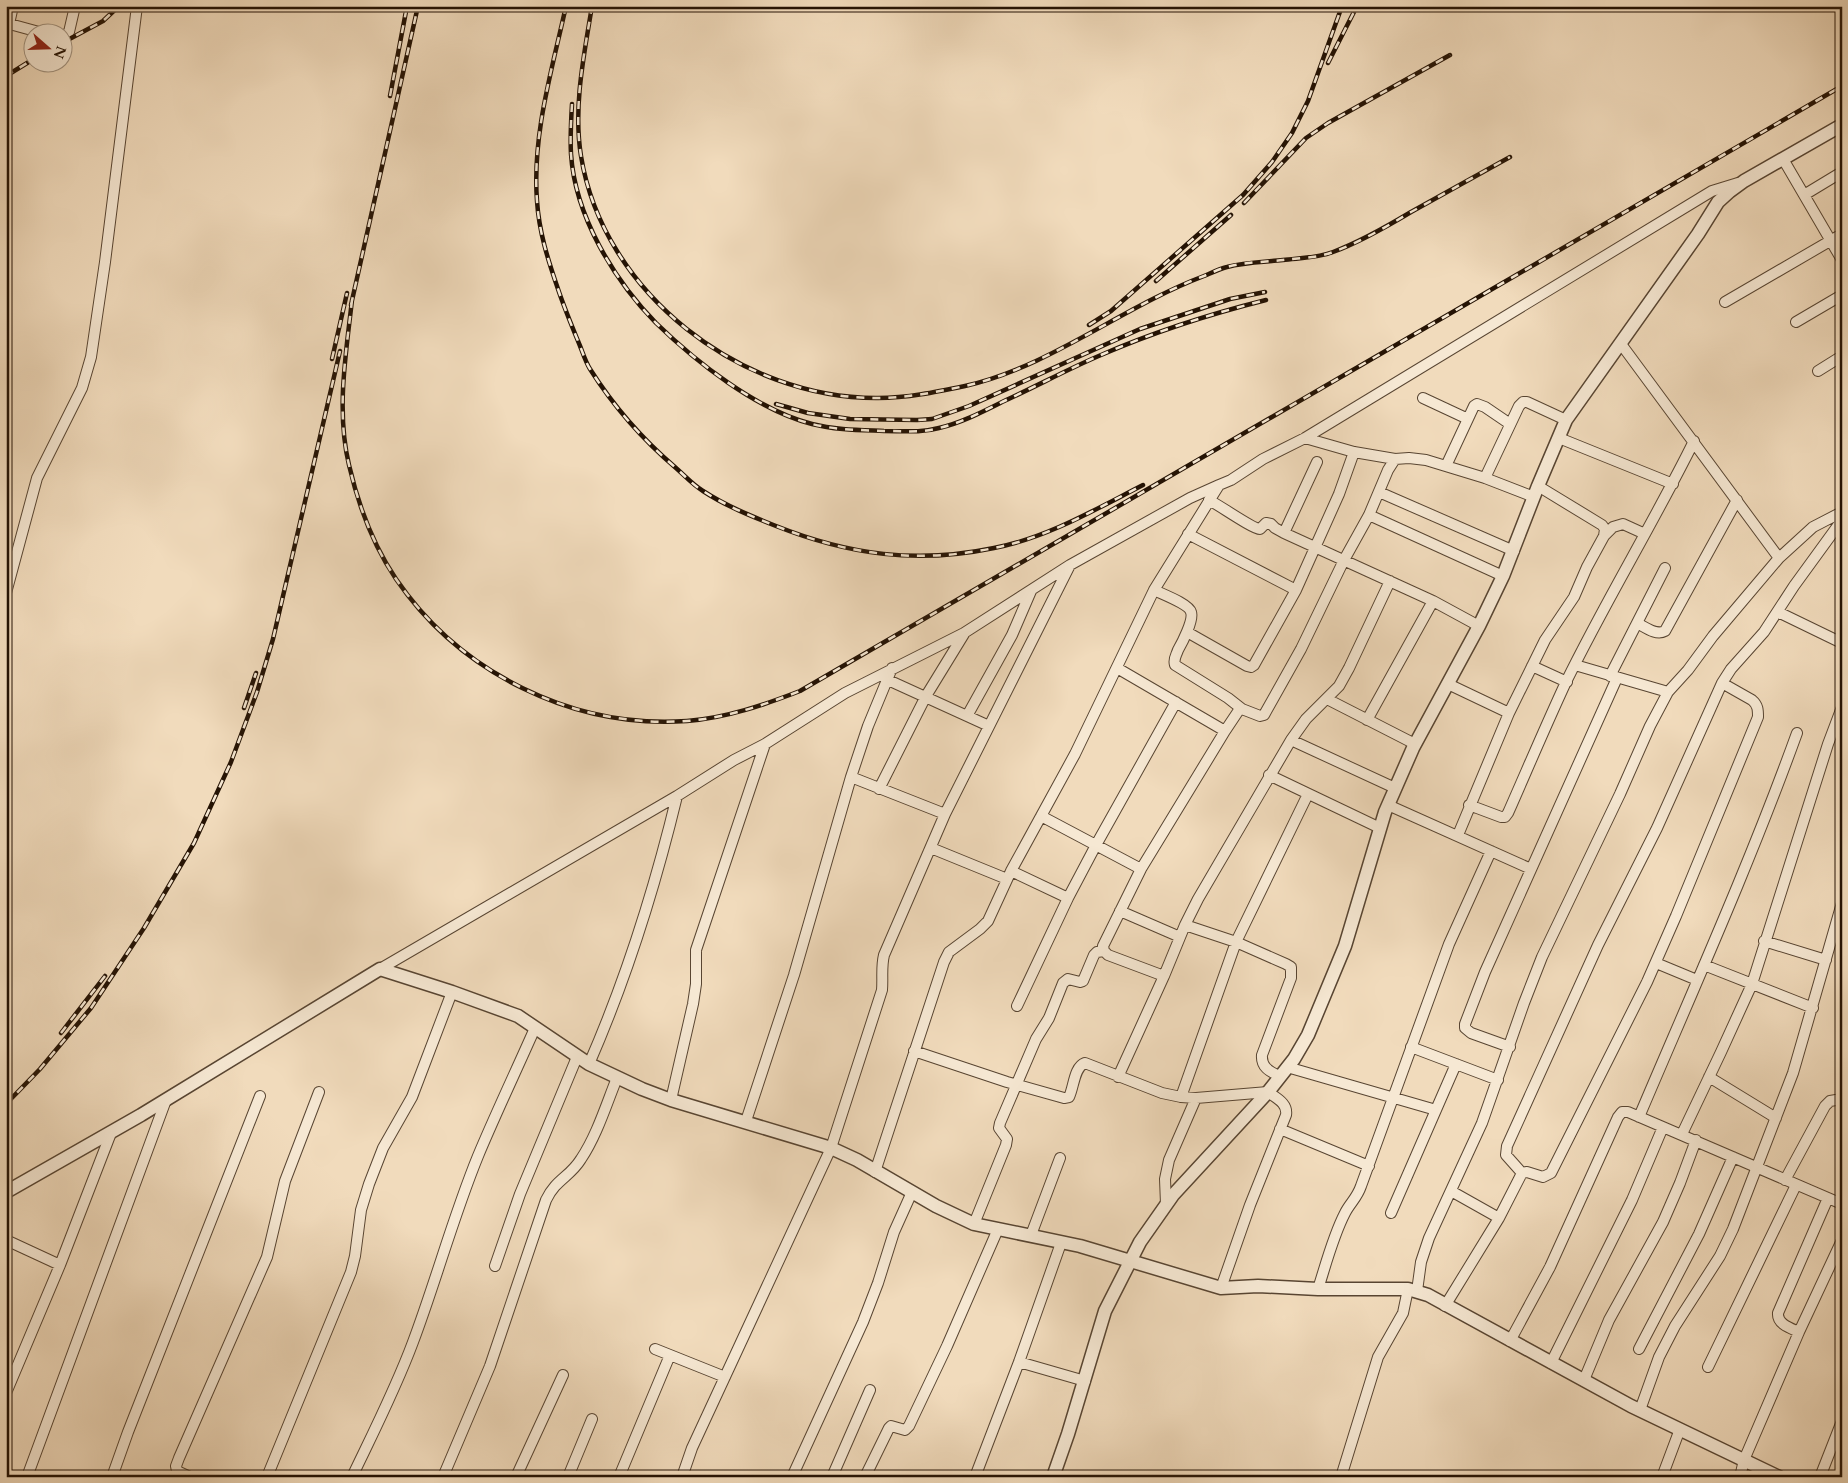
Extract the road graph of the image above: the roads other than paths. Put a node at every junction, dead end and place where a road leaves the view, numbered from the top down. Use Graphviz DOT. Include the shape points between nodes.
graph roads {
  1 [pos="13,6"];
  2 [pos="74,6"];
  3 [pos="137,6"];
  4 [pos="71,22"];
  5 [pos="8,24"];
  6 [pos="22,28"];
  7 [pos="1842,126"];
  8 [pos="1783,160"];
  9 [pos="1842,172"];
  10 [pos="1744,182"];
  11 [pos="1804,195"];
  12 [pos="1842,234"];
  13 [pos="1831,241"];
  14 [pos="1842,260"];
  15 [pos="1842,295"];
  16 [pos="1725,302"];
  17 [pos="1796,322"];
  18 [pos="1621,344"];
  19 [pos="1842,356"];
  20 [pos="1818,371"];
  21 [pos="1423,398"];
  22 [pos="1468,419"];
  23 [pos="1566,420"];
  24 [pos="1510,424"];
  25 [pos="1305,438"];
  26 [pos="1559,438"];
  27 [pos="1694,441"];
  28 [pos="1354,452"];
  29 [pos="1395,459"];
  30 [pos="1317,462"];
  31 [pos="1446,466"];
  32 [pos="1486,478"];
  33 [pos="1673,484"];
  34 [pos="1219,485"];
  35 [pos="1380,492"];
  36 [pos="1536,492"];
  37 [pos="1209,500"];
  38 [pos="1738,500"];
  39 [pos="1842,512"];
  40 [pos="1368,515"];
  41 [pos="1842,520"];
  42 [pos="1284,533"];
  43 [pos="1188,534"];
  44 [pos="1645,534"];
  45 [pos="1604,536"];
  46 [pos="1316,547"];
  47 [pos="1514,551"];
  48 [pos="1779,558"];
  49 [pos="1344,560"];
  50 [pos="1070,565"];
  51 [pos="1665,568"];
  52 [pos="1503,576"];
  53 [pos="1390,581"];
  54 [pos="1154,590"];
  55 [pos="1296,590"];
  56 [pos="1031,591"];
  57 [pos="6,593"];
  58 [pos="1433,601"];
  59 [pos="1778,612"];
  60 [pos="1637,624"];
  61 [pos="1479,626"];
  62 [pos="1187,632"];
  63 [pos="964,633"];
  64 [pos="1842,643"];
  65 [pos="1575,665"];
  66 [pos="1532,666"];
  67 [pos="892,668"];
  68 [pos="1117,668"];
  69 [pos="1613,677"];
  70 [pos="888,680"];
  71 [pos="1567,682"];
  72 [pos="1722,683"];
  73 [pos="1448,684"];
  74 [pos="1668,692"];
  75 [pos="926,696"];
  76 [pos="1327,699"];
  77 [pos="1176,702"];
  78 [pos="1842,707"];
  79 [pos="1242,709"];
  80 [pos="1509,713"];
  81 [pos="967,716"];
  82 [pos="1367,720"];
  83 [pos="989,726"];
  84 [pos="1225,731"];
  85 [pos="1797,733"];
  86 [pos="1291,740"];
  87 [pos="765,744"];
  88 [pos="1415,744"];
  89 [pos="1269,776"];
  90 [pos="852,777"];
  91 [pos="1395,788"];
  92 [pos="879,789"];
  93 [pos="1308,794"];
  94 [pos="677,796"];
  95 [pos="1469,804"];
  96 [pos="1388,805"];
  97 [pos="945,814"];
  98 [pos="1041,816"];
  99 [pos="1380,828"];
  100 [pos="1458,835"];
  101 [pos="1096,844"];
  102 [pos="931,848"];
  103 [pos="1491,851"];
  104 [pos="1141,869"];
  105 [pos="1530,869"];
  106 [pos="1009,875"];
  107 [pos="1068,898"];
  108 [pos="1842,903"];
  109 [pos="1120,911"];
  110 [pos="1185,925"];
  111 [pos="1180,937"];
  112 [pos="1764,941"];
  113 [pos="1236,942"];
  114 [pos="1104,951"];
  115 [pos="1826,960"];
  116 [pos="1656,963"];
  117 [pos="1704,965"];
  118 [pos="380,969"];
  119 [pos="1164,976"];
  120 [pos="1698,980"];
  121 [pos="1752,984"];
  122 [pos="452,992"];
  123 [pos="1017,1006"];
  124 [pos="1813,1008"];
  125 [pos="535,1028"];
  126 [pos="1411,1047"];
  127 [pos="1510,1047"];
  128 [pos="914,1051"];
  129 [pos="577,1057"];
  130 [pos="589,1064"];
  131 [pos="1456,1064"];
  132 [pos="1283,1071"];
  133 [pos="1118,1077"];
  134 [pos="1709,1077"];
  135 [pos="617,1078"];
  136 [pos="1498,1080"];
  137 [pos="1017,1084"];
  138 [pos="319,1092"];
  139 [pos="1268,1092"];
  140 [pos="260,1096"];
  141 [pos="1181,1097"];
  142 [pos="1393,1097"];
  143 [pos="1196,1098"];
  144 [pos="1842,1099"];
  145 [pos="166,1100"];
  146 [pos="671,1100"];
  147 [pos="1436,1110"];
  148 [pos="1639,1117"];
  149 [pos="1776,1118"];
  150 [pos="746,1121"];
  151 [pos="1663,1127"];
  152 [pos="1280,1129"];
  153 [pos="111,1133"];
  154 [pos="1682,1134"];
  155 [pos="1696,1140"];
  156 [pos="831,1148"];
  157 [pos="1733,1157"];
  158 [pos="1060,1158"];
  159 [pos="1369,1166"];
  160 [pos="1756,1167"];
  161 [pos="875,1172"];
  162 [pos="1522,1173"];
  163 [pos="1785,1180"];
  164 [pos="1796,1184"];
  165 [pos="1451,1191"];
  166 [pos="6,1192"];
  167 [pos="912,1192"];
  168 [pos="1828,1198"];
  169 [pos="1166,1204"];
  170 [pos="1842,1204"];
  171 [pos="1391,1213"];
  172 [pos="1499,1218"];
  173 [pos="974,1224"];
  174 [pos="998,1229"];
  175 [pos="1031,1235"];
  176 [pos="6,1240"];
  177 [pos="1842,1240"];
  178 [pos="1061,1243"];
  179 [pos="1131,1261"];
  180 [pos="60,1265"];
  181 [pos="495,1266"];
  182 [pos="1221,1288"];
  183 [pos="1318,1289"];
  184 [pos="1412,1290"];
  185 [pos="1445,1306"];
  186 [pos="1799,1332"];
  187 [pos="1510,1341"];
  188 [pos="655,1349"];
  189 [pos="1639,1350"];
  190 [pos="670,1355"];
  191 [pos="1019,1362"];
  192 [pos="1551,1363"];
  193 [pos="1708,1367"];
  194 [pos="562,1375"];
  195 [pos="725,1377"];
  196 [pos="1584,1380"];
  197 [pos="1085,1381"];
  198 [pos="870,1390"];
  199 [pos="6,1393"];
  200 [pos="1640,1410"];
  201 [pos="592,1419"];
  202 [pos="1842,1421"];
  203 [pos="1680,1429"];
  204 [pos="1744,1460"];
  205 [pos="27,1477"];
  206 [pos="112,1477"];
  207 [pos="190,1477"];
  208 [pos="267,1477"];
  209 [pos="352,1477"];
  210 [pos="443,1477"];
  211 [pos="516,1477"];
  212 [pos="568,1477"];
  213 [pos="619,1477"];
  214 [pos="682,1477"];
  215 [pos="792,1477"];
  216 [pos="832,1477"];
  217 [pos="865,1477"];
  218 [pos="975,1477"];
  219 [pos="1052,1477"];
  220 [pos="1341,1477"];
  221 [pos="1662,1477"];
  222 [pos="1740,1477"];
  223 [pos="1780,1477"];
  224 [pos="1820,1477"];
  1 -- 5 [label="street"];
  2 -- 4 [label="street"];
  3 -- 57 [label="street" via="90,357 82,388 37,478"];
  5 -- 6 [label="street"];
  7 -- 8 [label="street"];
  8 -- 10 [label="street"];
  8 -- 11 [label="street"];
  9 -- 11 [label="street"];
  10 -- 18 [label="street" via="1718,202"];
  10 -- 25 [label="street" via="1712,191"];
  11 -- 13 [label="street"];
  12 -- 13 [label="street"];
  13 -- 14 [label="street"];
  13 -- 16 [label="street"];
  15 -- 17 [label="street"];
  18 -- 23 [label="street"];
  18 -- 27 [label="street"];
  19 -- 20 [label="street"];
  21 -- 22 [label="street"];
  22 -- 24 [label="street" via="1474,406 1481,405"];
  22 -- 31 [label="street"];
  23 -- 24 [label="street" via="1523,402"];
  23 -- 26 [label="street"];
  24 -- 32 [label="street"];
  25 -- 28 [label="street"];
  25 -- 34 [label="street"];
  26 -- 33 [label="street"];
  26 -- 36 [label="street"];
  27 -- 33 [label="street"];
  27 -- 38 [label="street"];
  28 -- 29 [label="street"];
  28 -- 46 [label="street"];
  29 -- 31 [label="street" via="1426,460"];
  29 -- 35 [label="street"];
  30 -- 42 [label="street"];
  31 -- 32 [label="street"];
  32 -- 36 [label="street"];
  33 -- 44 [label="street"];
  34 -- 37 [label="street"];
  34 -- 50 [label="street"];
  35 -- 40 [label="street"];
  35 -- 47 [label="street"];
  36 -- 45 [label="street" via="1602,525"];
  36 -- 47 [label="street"];
  37 -- 42 [label="street" via="1253,528 1260,529 1269,523"];
  37 -- 43 [label="street"];
  38 -- 48 [label="street"];
  38 -- 60 [label="street" via="1664,631 1657,633"];
  39 -- 48 [label="street" via="1813,527"];
  40 -- 49 [label="street"];
  40 -- 52 [label="street"];
  41 -- 59 [label="street"];
  42 -- 46 [label="street"];
  43 -- 54 [label="street"];
  43 -- 55 [label="street"];
  44 -- 45 [label="street" via="1623,524 1613,527"];
  44 -- 65 [label="street"];
  45 -- 66 [label="street" via="1574,597"];
  46 -- 49 [label="street"];
  46 -- 55 [label="street"];
  47 -- 52 [label="street"];
  48 -- 74 [label="street"];
  49 -- 53 [label="street"];
  49 -- 79 [label="street" via="1301,649 1264,715"];
  50 -- 56 [label="street"];
  50 -- 83 [label="street"];
  51 -- 60 [label="street"];
  52 -- 61 [label="street"];
  53 -- 58 [label="street"];
  53 -- 76 [label="street" via="1349,668"];
  54 -- 62 [label="street" via="1191,611"];
  54 -- 68 [label="street"];
  55 -- 62 [label="street" via="1251,667"];
  56 -- 63 [label="street"];
  56 -- 81 [label="street" via="1008,644"];
  58 -- 61 [label="street"];
  58 -- 82 [label="street"];
  59 -- 64 [label="street"];
  59 -- 72 [label="street"];
  60 -- 69 [label="street"];
  61 -- 73 [label="street"];
  62 -- 79 [label="street" via="1175,665"];
  63 -- 67 [label="street"];
  63 -- 75 [label="street"];
  65 -- 69 [label="street"];
  65 -- 71 [label="street"];
  66 -- 71 [label="street"];
  66 -- 80 [label="street"];
  67 -- 70 [label="street"];
  67 -- 87 [label="street" via="845,693"];
  68 -- 77 [label="street"];
  68 -- 98 [label="street"];
  69 -- 74 [label="street"];
  69 -- 105 [label="street"];
  70 -- 75 [label="street"];
  70 -- 90 [label="street" via="868,726"];
  71 -- 95 [label="street" via="1505,817"];
  72 -- 116 [label="street" via="1752,700 1756,704 1758,718"];
  72 -- 162 [label="street" via="1507,1146 1506,1155"];
  73 -- 80 [label="street"];
  73 -- 88 [label="street"];
  74 -- 127 [label="street" via="1542,957"];
  75 -- 81 [label="street"];
  75 -- 92 [label="street"];
  76 -- 82 [label="street"];
  76 -- 86 [label="street" via="1306,719"];
  77 -- 84 [label="street"];
  77 -- 101 [label="street"];
  78 -- 112 [label="street"];
  79 -- 84 [label="street" via="1236,712"];
  80 -- 95 [label="street"];
  81 -- 83 [label="street"];
  82 -- 88 [label="street"];
  83 -- 97 [label="street"];
  84 -- 104 [label="street"];
  85 -- 117 [label="street"];
  86 -- 89 [label="street"];
  86 -- 91 [label="street"];
  87 -- 94 [label="street"];
  87 -- 146 [label="street" via="696,950 693,1004"];
  88 -- 91 [label="street"];
  89 -- 93 [label="street"];
  89 -- 110 [label="street"];
  90 -- 92 [label="street"];
  90 -- 150 [label="street" via="794,975"];
  91 -- 96 [label="street"];
  92 -- 97 [label="street"];
  93 -- 99 [label="street"];
  93 -- 113 [label="street"];
  94 -- 118 [label="street"];
  94 -- 130 [label="street" via="631,955"];
  95 -- 100 [label="street"];
  96 -- 99 [label="street"];
  96 -- 100 [label="street"];
  97 -- 102 [label="street"];
  98 -- 101 [label="street"];
  98 -- 106 [label="street"];
  99 -- 132 [label="street" via="1345,946 1308,1035"];
  100 -- 103 [label="street"];
  101 -- 104 [label="street"];
  101 -- 107 [label="street"];
  102 -- 106 [label="street"];
  102 -- 156 [label="street" via="884,955 882,990"];
  103 -- 105 [label="street"];
  103 -- 126 [label="street" via="1449,944"];
  104 -- 109 [label="street"];
  105 -- 127 [label="street" via="1485,972 1465,1028"];
  106 -- 107 [label="street"];
  106 -- 128 [label="street" via="988,920 949,952"];
  107 -- 123 [label="street"];
  108 -- 115 [label="street"];
  109 -- 111 [label="street"];
  109 -- 114 [label="street" via="1103,946"];
  110 -- 111 [label="street"];
  110 -- 113 [label="street"];
  111 -- 119 [label="street"];
  112 -- 115 [label="street"];
  112 -- 121 [label="street"];
  113 -- 132 [label="street" via="1291,967 1291,978 1262,1055 1264,1066 1269,1071"];
  113 -- 141 [label="street"];
  114 -- 119 [label="street"];
  114 -- 137 [label="street" via="1094,955 1083,980 1068,979 1063,983"];
  115 -- 124 [label="street"];
  116 -- 120 [label="street"];
  116 -- 162 [label="street" via="1550,1173 1543,1177"];
  117 -- 120 [label="street"];
  117 -- 121 [label="street"];
  118 -- 122 [label="street"];
  118 -- 145 [label="street"];
  119 -- 133 [label="street"];
  120 -- 148 [label="street"];
  121 -- 124 [label="street"];
  121 -- 134 [label="street"];
  122 -- 125 [label="street" via="518,1016"];
  122 -- 208 [label="street" via="412,1097 372,1176 361,1210 351,1272"];
  124 -- 149 [label="street"];
  125 -- 129 [label="street"];
  125 -- 209 [label="street" via="478,1156 412,1344"];
  126 -- 131 [label="street"];
  126 -- 142 [label="street"];
  127 -- 136 [label="street"];
  128 -- 137 [label="street"];
  128 -- 161 [label="street"];
  129 -- 130 [label="street"];
  129 -- 181 [label="street" via="520,1194"];
  130 -- 135 [label="street"];
  131 -- 136 [label="street"];
  131 -- 147 [label="street"];
  132 -- 139 [label="street"];
  132 -- 142 [label="street"];
  133 -- 137 [label="street" via="1085,1062 1078,1069 1071,1094 1066,1098"];
  133 -- 141 [label="street"];
  134 -- 149 [label="street"];
  134 -- 154 [label="street"];
  135 -- 146 [label="street"];
  135 -- 210 [label="street" via="582,1158 557,1182 546,1200 490,1366"];
  136 -- 165 [label="street"];
  137 -- 173 [label="street" via="999,1128 1007,1139 1006,1145"];
  138 -- 207 [label="street" via="285,1182 267,1257 179,1458 176,1469"];
  139 -- 143 [label="street"];
  139 -- 152 [label="street" via="1286,1106"];
  139 -- 169 [label="street"];
  140 -- 206 [label="street"];
  141 -- 143 [label="street"];
  142 -- 147 [label="street"];
  142 -- 159 [label="street"];
  143 -- 169 [label="street" via="1169,1160 1165,1179"];
  144 -- 163 [label="street" via="1825,1106"];
  145 -- 153 [label="street"];
  145 -- 205 [label="street"];
  146 -- 150 [label="street"];
  147 -- 171 [label="street"];
  148 -- 151 [label="street"];
  148 -- 187 [label="street" via="1622,1112 1618,1118 1550,1267"];
  149 -- 160 [label="street"];
  150 -- 156 [label="street"];
  151 -- 154 [label="street"];
  151 -- 192 [label="street" via="1632,1200"];
  152 -- 159 [label="street"];
  152 -- 182 [label="street"];
  153 -- 166 [label="street"];
  153 -- 180 [label="street"];
  154 -- 155 [label="street"];
  155 -- 157 [label="street"];
  155 -- 196 [label="street" via="1663,1222 1609,1320"];
  156 -- 161 [label="street"];
  156 -- 195 [label="street"];
  157 -- 160 [label="street"];
  157 -- 189 [label="street" via="1699,1234"];
  158 -- 175 [label="street"];
  159 -- 183 [label="street" via="1358,1196 1345,1214"];
  160 -- 163 [label="street"];
  160 -- 200 [label="street" via="1733,1230 1675,1326 1659,1357"];
  161 -- 167 [label="street"];
  162 -- 172 [label="street"];
  163 -- 164 [label="street"];
  164 -- 168 [label="street"];
  164 -- 193 [label="street"];
  165 -- 172 [label="street"];
  165 -- 184 [label="street" via="1428,1238"];
  167 -- 173 [label="street"];
  167 -- 215 [label="street" via="862,1322"];
  168 -- 170 [label="street"];
  168 -- 186 [label="street" via="1778,1312 1780,1322"];
  169 -- 179 [label="street"];
  172 -- 185 [label="street"];
  173 -- 174 [label="street"];
  174 -- 175 [label="street"];
  174 -- 217 [label="street" via="909,1426 904,1430 888,1428"];
  175 -- 178 [label="street"];
  176 -- 180 [label="street"];
  177 -- 186 [label="street"];
  178 -- 179 [label="street"];
  178 -- 191 [label="street"];
  179 -- 182 [label="street"];
  179 -- 197 [label="street" via="1105,1311"];
  180 -- 199 [label="street"];
  182 -- 183 [label="street"];
  183 -- 184 [label="street"];
  184 -- 185 [label="street"];
  184 -- 220 [label="street" via="1378,1357"];
  185 -- 187 [label="street"];
  186 -- 204 [label="street"];
  187 -- 192 [label="street"];
  188 -- 190 [label="street"];
  190 -- 195 [label="street"];
  190 -- 213 [label="street"];
  191 -- 197 [label="street"];
  191 -- 218 [label="street"];
  192 -- 196 [label="street"];
  194 -- 211 [label="street"];
  195 -- 214 [label="street"];
  196 -- 200 [label="street"];
  197 -- 219 [label="street"];
  198 -- 216 [label="street"];
  200 -- 203 [label="street"];
  201 -- 212 [label="street"];
  202 -- 224 [label="street"];
  203 -- 204 [label="street"];
  203 -- 221 [label="street"];
  204 -- 222 [label="street"];
  204 -- 223 [label="street"];
}
